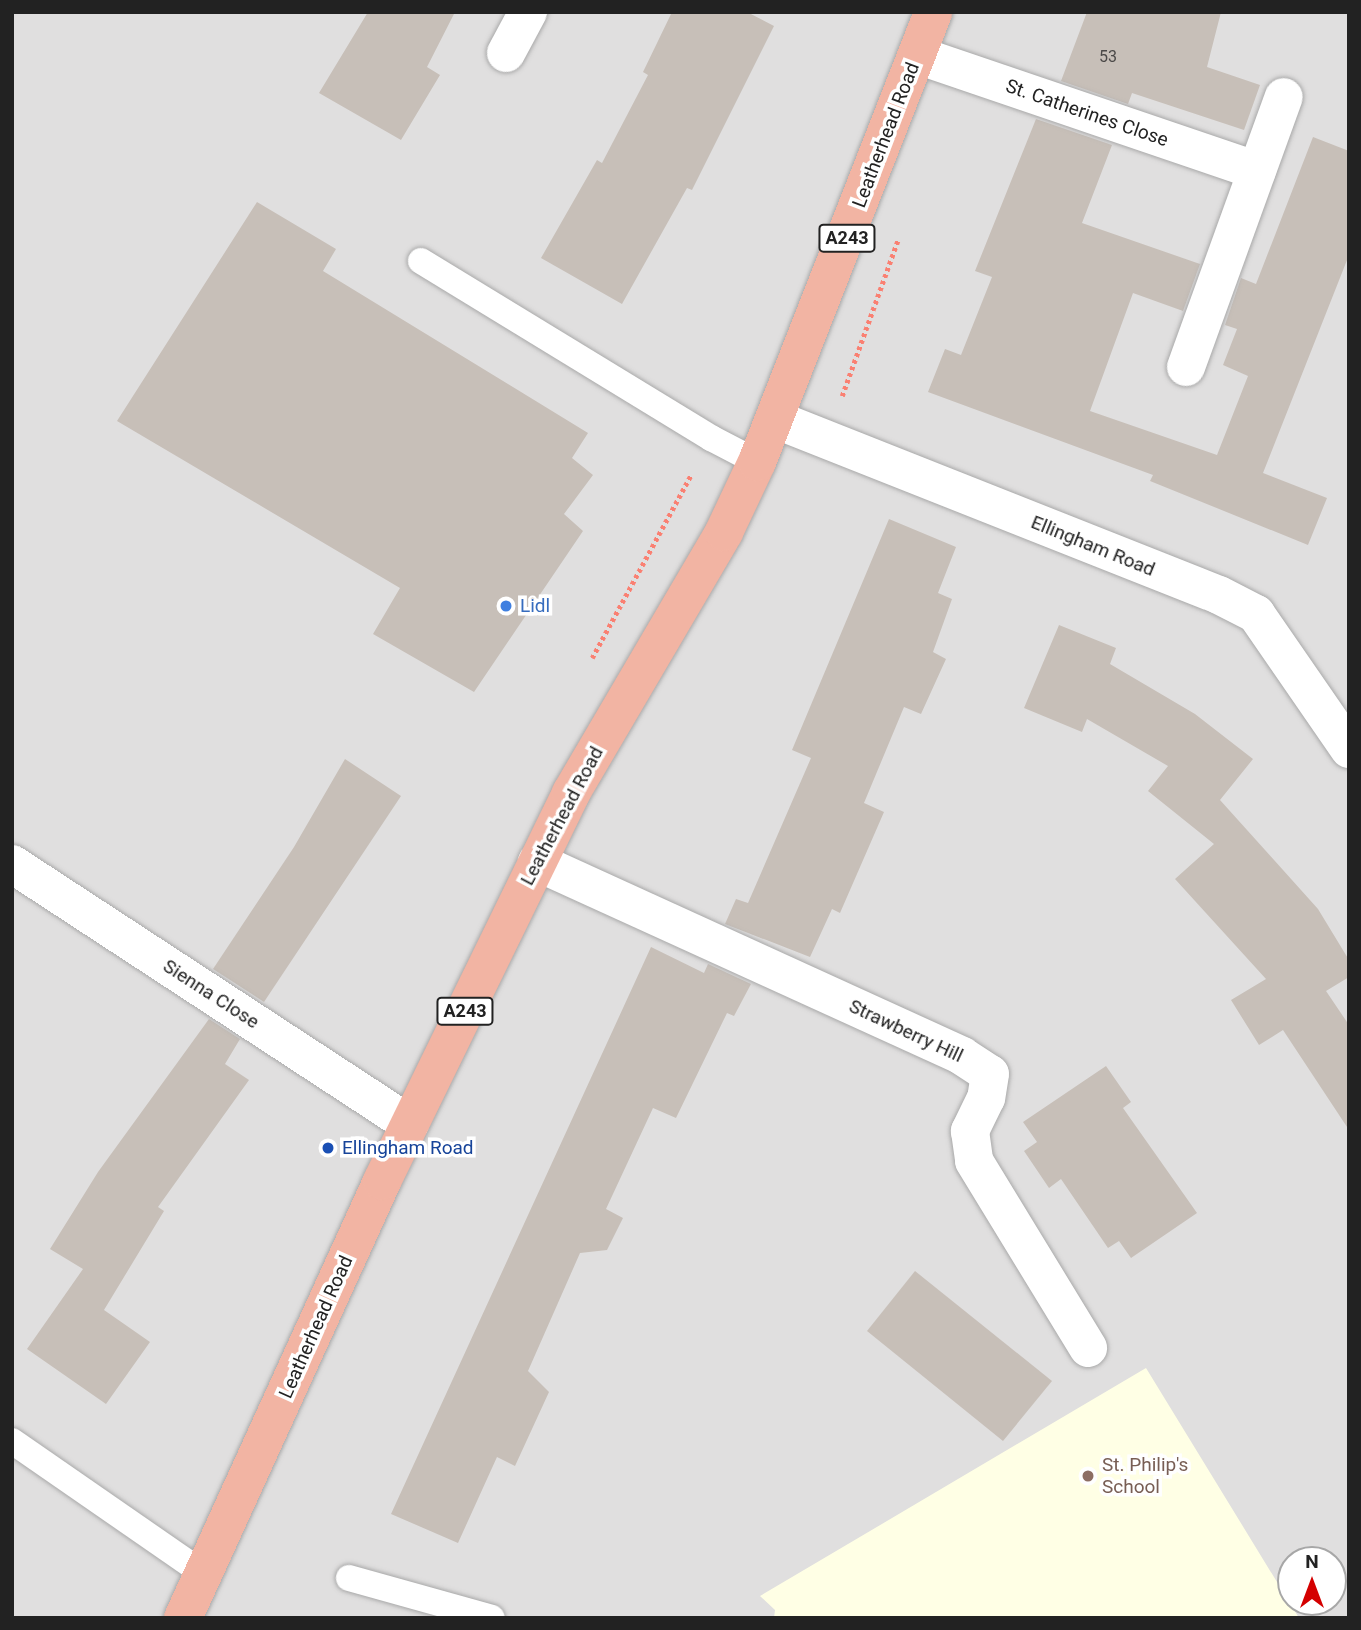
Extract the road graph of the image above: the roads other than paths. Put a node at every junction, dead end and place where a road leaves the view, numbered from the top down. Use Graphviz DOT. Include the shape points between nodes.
graph roads {
  1 [pos="528,12"];
  2 [pos="933,12"];
  3 [pos="506,53"];
  4 [pos="916,55"];
  5 [pos="1284,97"];
  6 [pos="1257,171"];
  7 [pos="421,261"];
  8 [pos="1186,367"];
  9 [pos="776,420"];
  10 [pos="757,462"];
  11 [pos="1349,749"];
  12 [pos="537,862"];
  13 [pos="12,864"];
  14 [pos="410,1124"];
  15 [pos="1088,1348"];
  16 [pos="12,1441"];
  17 [pos="204,1574"];
  18 [pos="349,1578"];
  19 [pos="183,1618"];
  20 [pos="492,1618"];
  1 -- 3 [label="street"];
  2 -- 4 [label="highway, Leatherhead Road / A243"];
  4 -- 6 [label="street, St. Catherines Close"];
  4 -- 9 [label="highway, Leatherhead Road / A243"];
  5 -- 6 [label="street"];
  6 -- 8 [label="street"];
  7 -- 10 [label="lane"];
  9 -- 10 [label="highway, Leatherhead Road / A243"];
  9 -- 11 [label="street, Ellingham Road" via="1219,595 1256,614"];
  10 -- 12 [label="highway, Leatherhead Road / A243" via="724,531 571,793"];
  12 -- 14 [label="highway, Leatherhead Road / A243"];
  12 -- 15 [label="street, Strawberry Hill" via="962,1056 990,1074 986,1098 970,1131 974,1161"];
  13 -- 14 [label="street, Sienna Close"];
  14 -- 17 [label="highway, Leatherhead Road / A243"];
  16 -- 17 [label="lane"];
  17 -- 19 [label="highway, Leatherhead Road / A243"];
  18 -- 20 [label="lane"];
}
